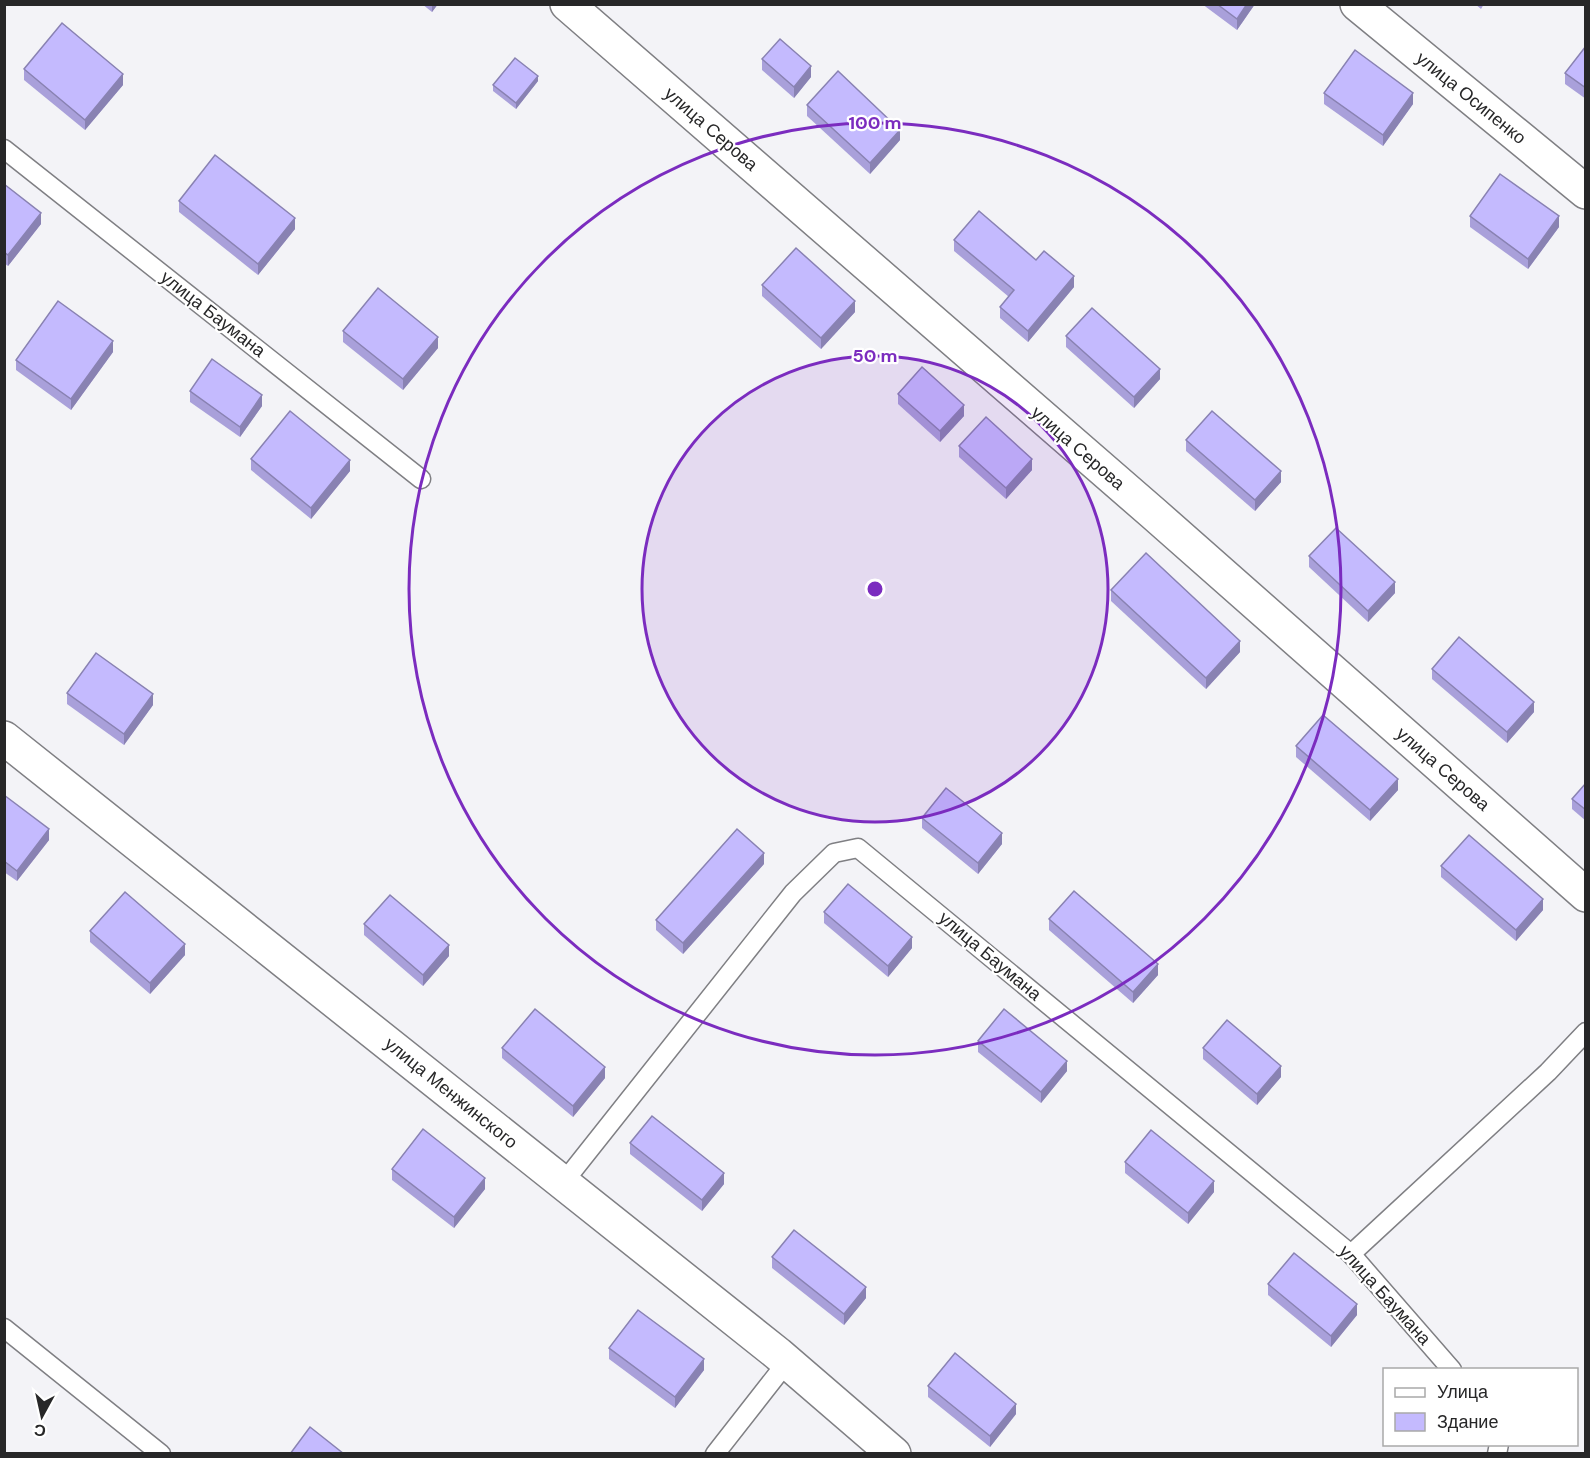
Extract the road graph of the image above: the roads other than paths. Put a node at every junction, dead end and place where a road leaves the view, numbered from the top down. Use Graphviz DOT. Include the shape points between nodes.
graph roads {
  1 [pos="567,4"];
  2 [pos="1357,4"];
  3 [pos="4,149"];
  4 [pos="1586,192"];
  5 [pos="421,479"];
  6 [pos="4,738"];
  7 [pos="1586,895"];
  8 [pos="1586,1032"];
  9 [pos="563,1183"];
  10 [pos="1351,1254"];
  11 [pos="4,1328"];
  12 [pos="787,1362"];
  13 [pos="1450,1368"];
  14 [pos="161,1454"];
  15 [pos="715,1454"];
  16 [pos="894,1454"];
  1 -- 7 [label="street, улица Серова"];
  2 -- 4 [label="street, улица Осипенко"];
  3 -- 5 [label="lane, улица Баумана"];
  6 -- 9 [label="street, улица Менжинского"];
  8 -- 10 [label="lane"];
  9 -- 10 [label="lane, улица Баумана" via="793,892 834,853 858,848"];
  9 -- 12 [label="street, улица Менжинского"];
  10 -- 13 [label="lane, улица Баумана"];
  11 -- 14 [label="lane"];
  12 -- 15 [label="lane"];
  12 -- 16 [label="street, улица Менжинского"];
}
